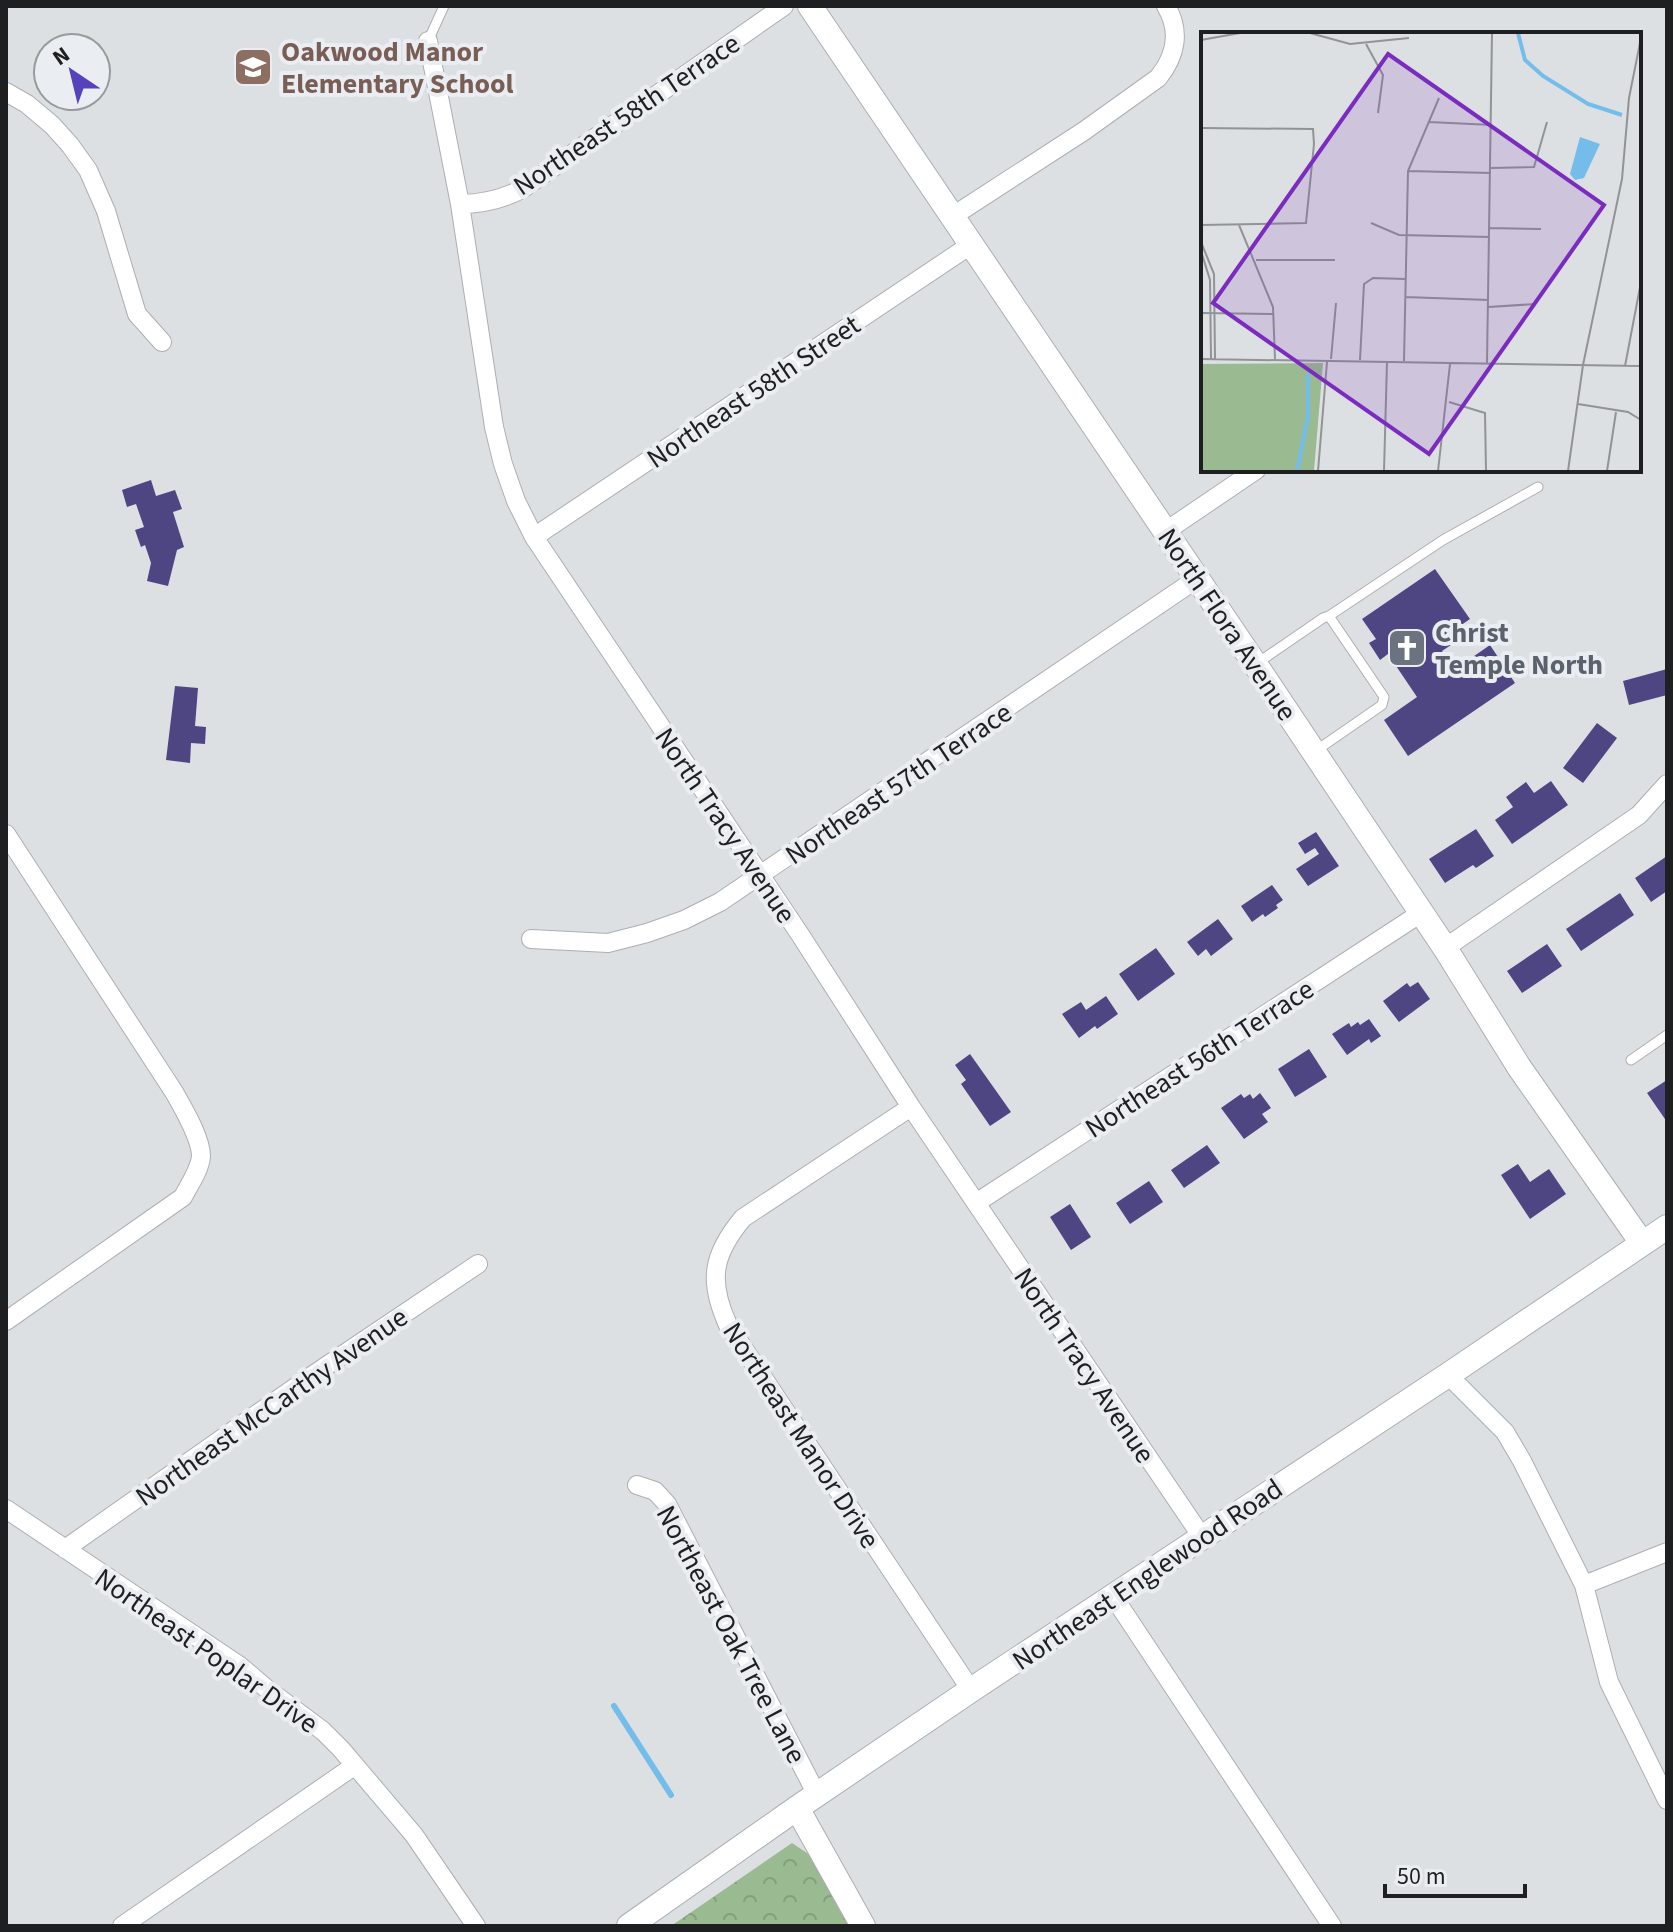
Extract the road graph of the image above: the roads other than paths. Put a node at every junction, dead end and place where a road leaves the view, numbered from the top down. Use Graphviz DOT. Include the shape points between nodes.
graph roads {
  1 [pos="444,6"];
  2 [pos="784,6"];
  3 [pos="810,6"];
  4 [pos="1166,6"];
  5 [pos="428,41"];
  6 [pos="6,92"];
  7 [pos="460,204"];
  8 [pos="953,216"];
  9 [pos="972,244"];
  10 [pos="162,342"];
  11 [pos="1253,472"];
  12 [pos="1538,487"];
  13 [pos="1166,531"];
  14 [pos="534,537"];
  15 [pos="1198,578"];
  16 [pos="1329,616"];
  17 [pos="1255,664"];
  18 [pos="1314,752"];
  19 [pos="1667,784"];
  20 [pos="6,834"];
  21 [pos="760,876"];
  22 [pos="1421,913"];
  23 [pos="531,939"];
  24 [pos="1445,948"];
  25 [pos="1667,1035"];
  26 [pos="1631,1060"];
  27 [pos="911,1107"];
  28 [pos="976,1203"];
  29 [pos="1667,1227"];
  30 [pos="1642,1243"];
  31 [pos="478,1264"];
  32 [pos="6,1321"];
  33 [pos="1448,1375"];
  34 [pos="637,1485"];
  35 [pos="6,1509"];
  36 [pos="1202,1537"];
  37 [pos="65,1549"];
  38 [pos="1667,1552"];
  39 [pos="1584,1585"];
  40 [pos="1113,1596"];
  41 [pos="971,1690"];
  42 [pos="354,1766"];
  43 [pos="1667,1800"];
  44 [pos="807,1801"];
  45 [pos="122,1926"];
  46 [pos="476,1926"];
  47 [pos="629,1926"];
  48 [pos="863,1926"];
  49 [pos="1332,1926"];
  1 -- 5 [label="lane"];
  2 -- 7 [label="street, Northeast 58th Terrace" via="522,189 498,199"];
  3 -- 8 [label="street, North Flora Avenue"];
  4 -- 8 [label="street" via="1175,30 1173,52 1148,87"];
  5 -- 7 [label="street, North Tracy Avenue"];
  6 -- 10 [label="street" via="52,125 88,170 137,314"];
  7 -- 14 [label="street, North Tracy Avenue" via="494,427 516,501"];
  8 -- 9 [label="street, North Flora Avenue"];
  9 -- 13 [label="street, North Flora Avenue"];
  9 -- 14 [label="street, Northeast 58th Street"];
  11 -- 13 [label="street"];
  12 -- 16 [label="lane" via="1443,540"];
  13 -- 15 [label="street, North Flora Avenue"];
  14 -- 21 [label="street, North Tracy Avenue"];
  15 -- 17 [label="street, North Flora Avenue"];
  15 -- 21 [label="street, Northeast 57th Terrace"];
  16 -- 17 [label="lane"];
  16 -- 18 [label="lane" via="1384,697 1382,705"];
  17 -- 18 [label="street, North Flora Avenue"];
  18 -- 22 [label="street, North Flora Avenue"];
  19 -- 24 [label="street" via="1639,815"];
  20 -- 32 [label="street" via="174,1092 201,1156 183,1197"];
  21 -- 23 [label="street, Northeast 57th Terrace" via="720,902 647,933 608,943"];
  21 -- 27 [label="street, North Tracy Avenue"];
  22 -- 24 [label="street, North Flora Avenue"];
  22 -- 28 [label="street, Northeast 56th Terrace"];
  24 -- 30 [label="street, North Flora Avenue" via="1519,1067"];
  25 -- 26 [label="lane"];
  27 -- 28 [label="street, North Tracy Avenue"];
  27 -- 41 [label="street, Northeast Manor Drive" via="743,1218 718,1257 715,1280 728,1325"];
  28 -- 36 [label="street, North Tracy Avenue"];
  29 -- 30 [label="street, Northeast Englewood Road"];
  30 -- 33 [label="street, Northeast Englewood Road"];
  31 -- 37 [label="street, Northeast McCarthy Avenue"];
  33 -- 36 [label="street, Northeast Englewood Road"];
  33 -- 39 [label="street" via="1505,1432"];
  34 -- 44 [label="street, Northeast Oak Tree Lane" via="655,1491 667,1504"];
  35 -- 37 [label="street, Northeast Poplar Drive"];
  36 -- 40 [label="street, Northeast Englewood Road"];
  37 -- 42 [label="street, Northeast Poplar Drive" via="240,1666 323,1731"];
  38 -- 39 [label="street"];
  39 -- 43 [label="street" via="1609,1682"];
  40 -- 41 [label="street, Northeast Englewood Road"];
  40 -- 49 [label="street"];
  41 -- 44 [label="street, Northeast Englewood Road"];
  42 -- 45 [label="street"];
  42 -- 46 [label="street, Northeast Poplar Drive" via="414,1835"];
  44 -- 47 [label="street, Northeast Englewood Road"];
  44 -- 48 [label="street"];
}
